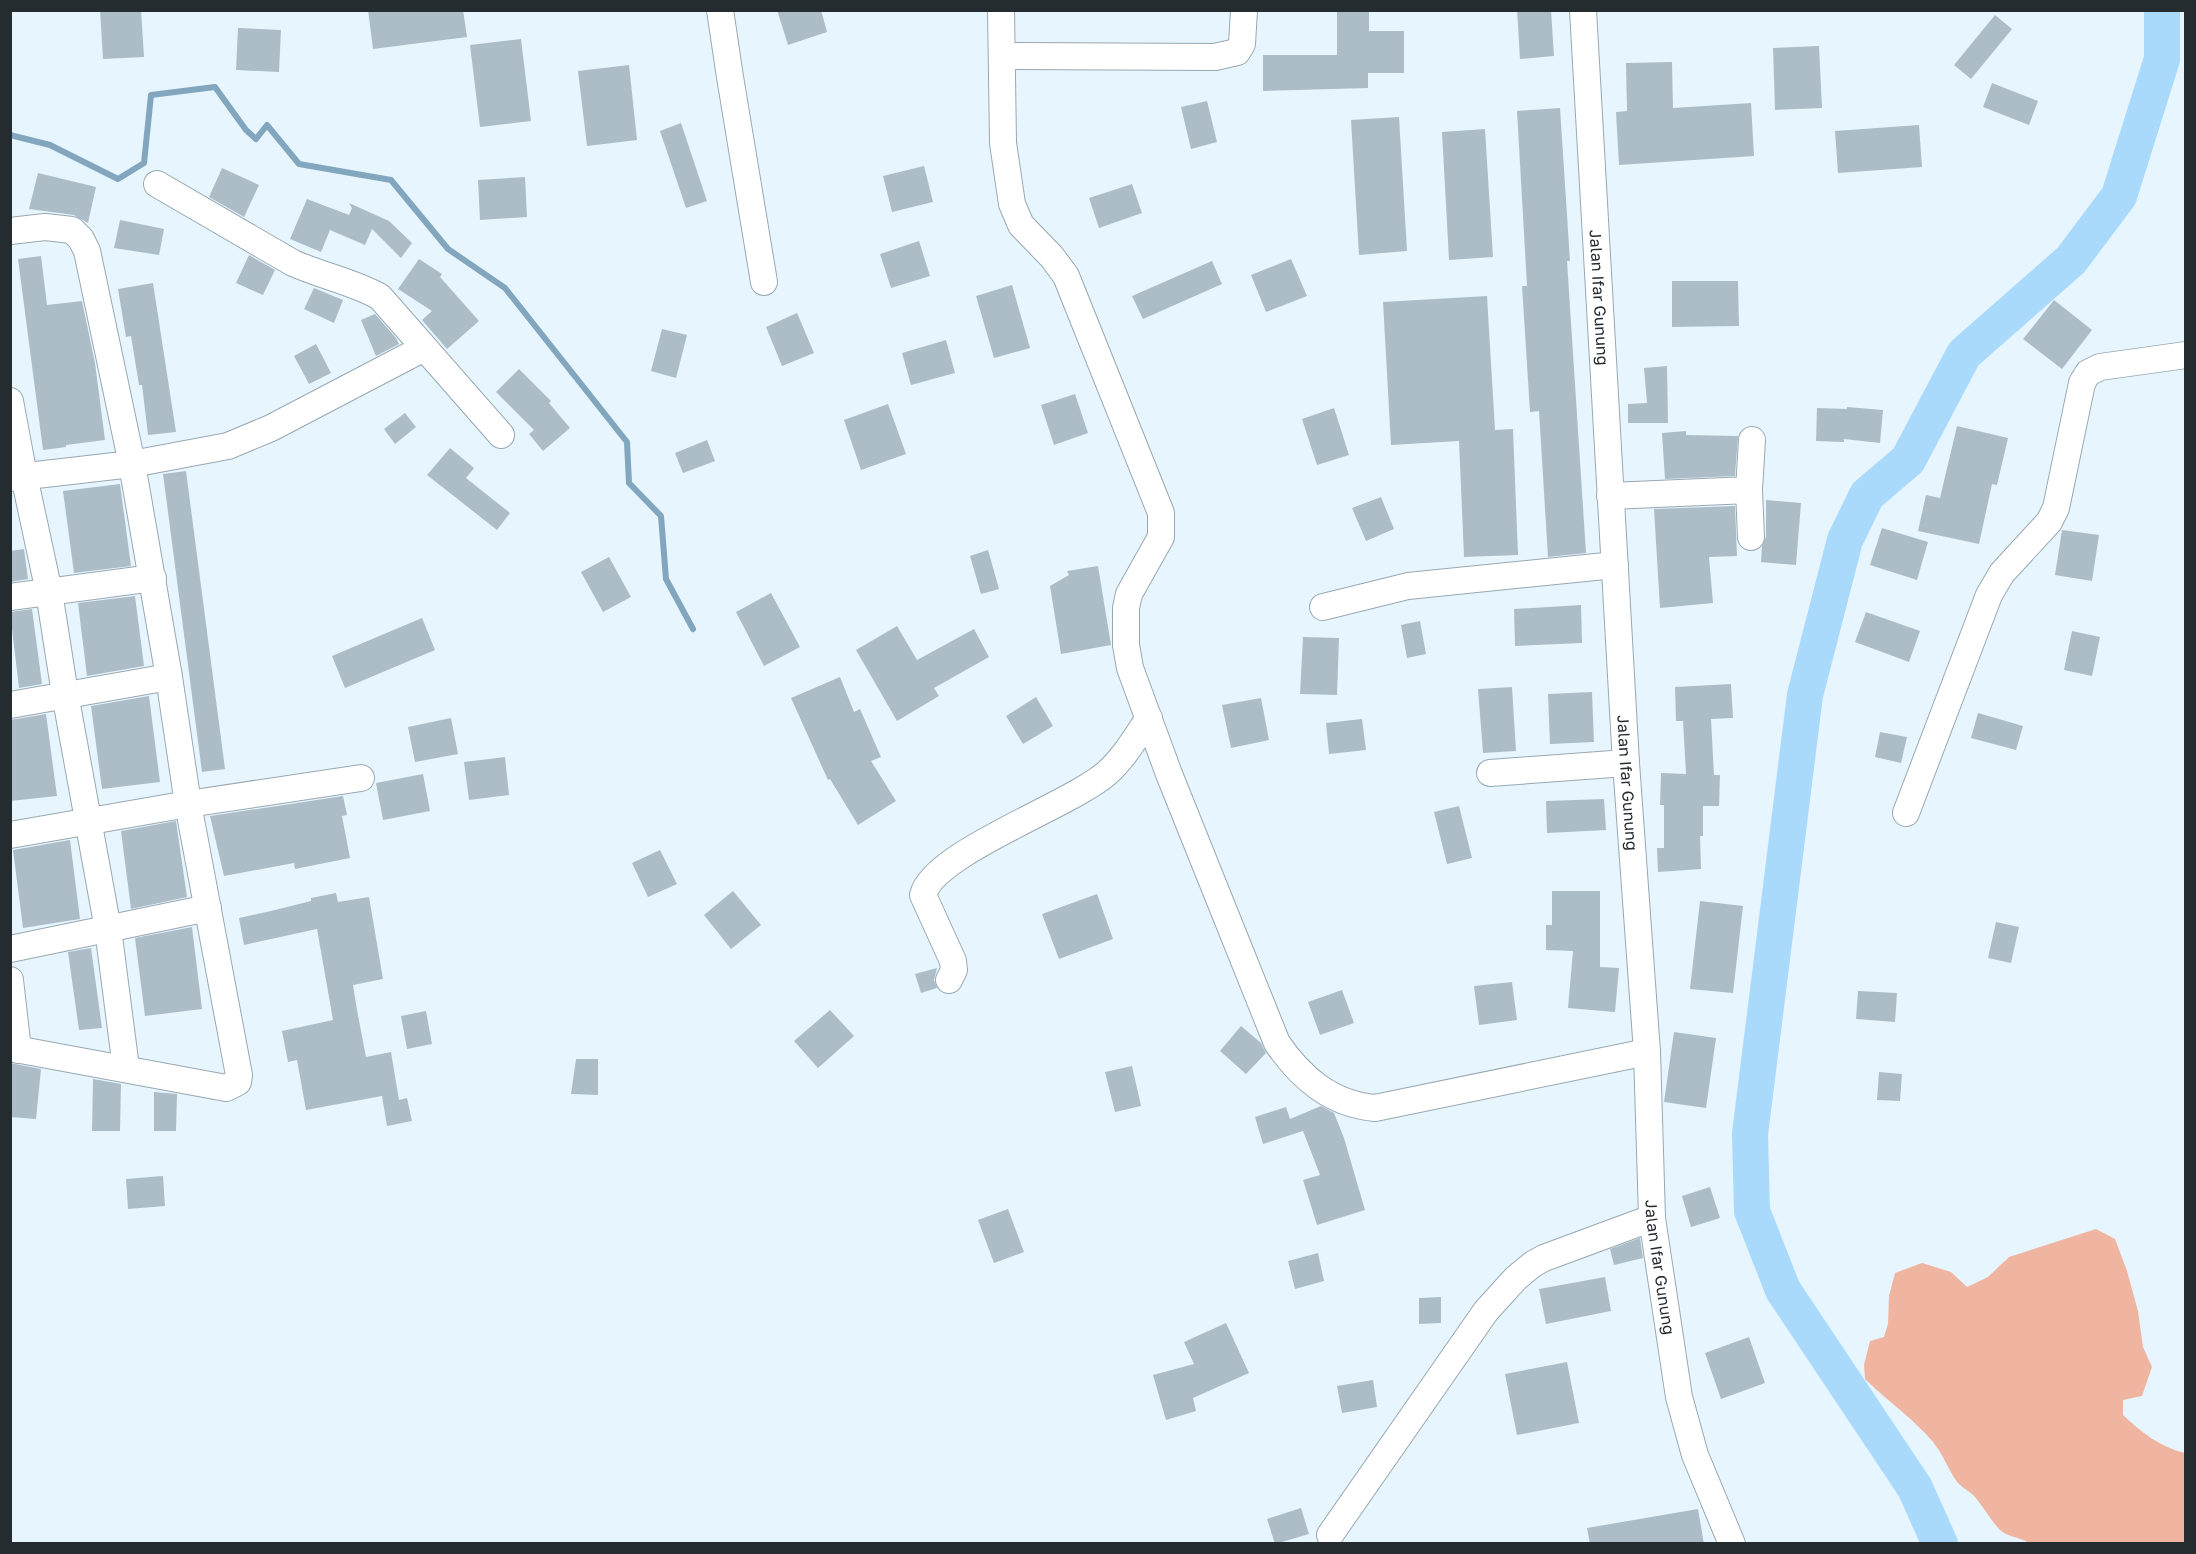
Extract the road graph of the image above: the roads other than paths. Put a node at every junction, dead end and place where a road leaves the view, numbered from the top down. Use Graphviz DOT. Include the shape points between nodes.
graph roads {
  1 [pos="720,10"];
  2 [pos="1001,10"];
  3 [pos="1244,10"];
  4 [pos="1583,10"];
  5 [pos="1002,56"];
  6 [pos="157,184"];
  7 [pos="10,231"];
  8 [pos="764,282"];
  9 [pos="424,348"];
  10 [pos="2186,355"];
  11 [pos="10,401"];
  12 [pos="501,435"];
  13 [pos="1752,440"];
  14 [pos="132,464"];
  15 [pos="17,477"];
  16 [pos="1749,490"];
  17 [pos="1610,496"];
  18 [pos="1751,537"];
  19 [pos="1615,565"];
  20 [pos="153,578"];
  21 [pos="49,592"];
  22 [pos="10,597"];
  23 [pos="1323,607"];
  24 [pos="169,677"];
  25 [pos="65,694"];
  26 [pos="10,705"];
  27 [pos="1149,718"];
  28 [pos="1626,763"];
  29 [pos="1490,773"];
  30 [pos="361,778"];
  31 [pos="188,804"];
  32 [pos="1906,813"];
  33 [pos="88,822"];
  34 [pos="10,835"];
  35 [pos="208,909"];
  36 [pos="108,929"];
  37 [pos="10,949"];
  38 [pos="10,980"];
  39 [pos="949,980"];
  40 [pos="14,1049"];
  41 [pos="1647,1052"];
  42 [pos="126,1068"];
  43 [pos="1653,1218"];
  44 [pos="1330,1535"];
  45 [pos="1732,1544"];
  1 -- 8 [label="street"];
  2 -- 5 [label="street"];
  3 -- 5 [label="street" via="1242,44 1237,52 1222,56"];
  4 -- 17 [label="street, Jalan Ifar Gunung"];
  5 -- 27 [label="street" via="1003,143 1012,204 1021,225 1066,276 1161,513 1161,537 1125,608 1130,668"];
  6 -- 9 [label="street" via="294,263 367,289 398,315"];
  7 -- 14 [label="street" via="45,227 72,230 84,245"];
  9 -- 12 [label="street"];
  9 -- 14 [label="street" via="271,428 228,446"];
  10 -- 32 [label="street" via="2100,367 2082,383 2056,508 2049,522 2002,573 1989,595"];
  11 -- 15 [label="street"];
  13 -- 16 [label="street"];
  14 -- 15 [label="street"];
  14 -- 20 [label="street"];
  15 -- 21 [label="street"];
  16 -- 17 [label="street"];
  16 -- 18 [label="street"];
  17 -- 19 [label="street, Jalan Ifar Gunung"];
  19 -- 23 [label="street" via="1408,586"];
  19 -- 28 [label="street, Jalan Ifar Gunung"];
  20 -- 21 [label="street"];
  20 -- 24 [label="street"];
  21 -- 22 [label="street"];
  21 -- 25 [label="street"];
  24 -- 25 [label="street"];
  24 -- 31 [label="street"];
  25 -- 26 [label="street"];
  25 -- 33 [label="street"];
  27 -- 39 [label="street" via="1108,773 963,855 925,888 923,895 954,961"];
  27 -- 41 [label="street" via="1277,1043 1293,1066 1325,1092 1357,1106 1375,1108"];
  28 -- 29 [label="street"];
  28 -- 41 [label="street, Jalan Ifar Gunung"];
  30 -- 31 [label="street"];
  31 -- 33 [label="street"];
  31 -- 35 [label="street"];
  33 -- 34 [label="street"];
  33 -- 36 [label="street"];
  35 -- 36 [label="street"];
  35 -- 42 [label="street" via="238,1082 226,1088"];
  36 -- 37 [label="street"];
  36 -- 42 [label="street"];
  38 -- 40 [label="street"];
  40 -- 42 [label="street"];
  41 -- 43 [label="street, Jalan Ifar Gunung"];
  43 -- 44 [label="street" via="1554,1253 1516,1278 1486,1311"];
  43 -- 45 [label="street, Jalan Ifar Gunung" via="1679,1397 1695,1455"];
}
